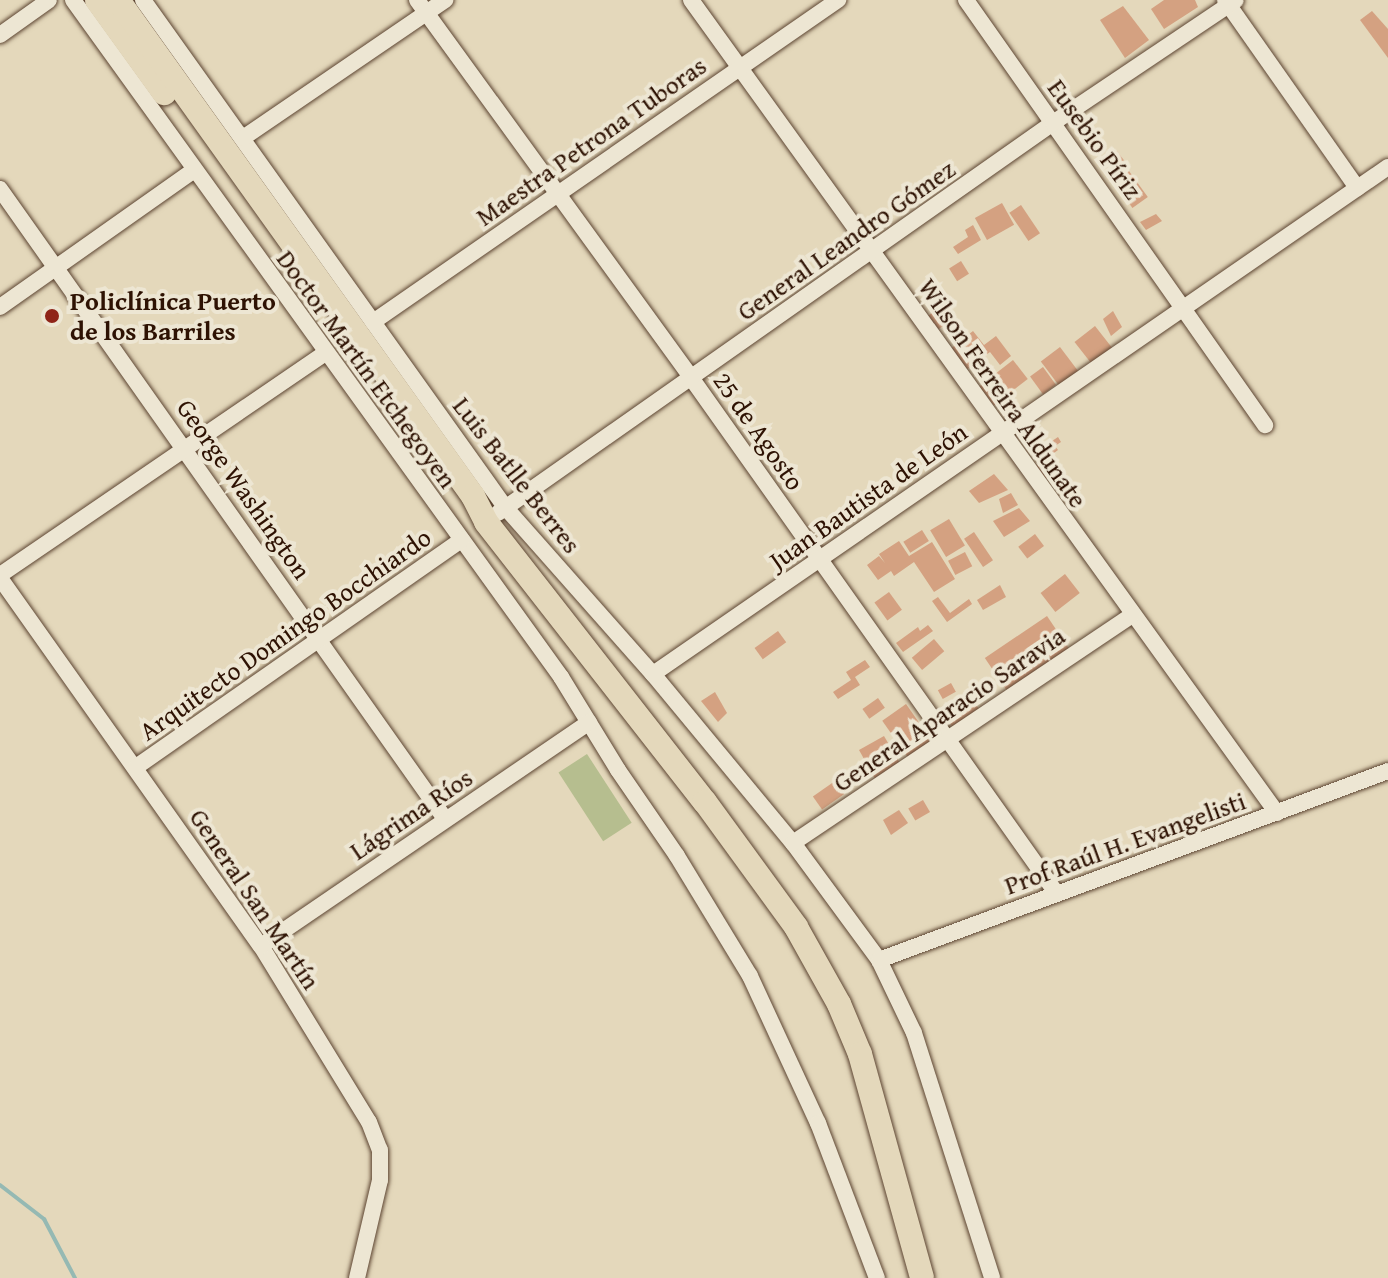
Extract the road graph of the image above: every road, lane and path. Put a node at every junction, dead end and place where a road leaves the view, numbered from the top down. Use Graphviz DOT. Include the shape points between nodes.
graph roads {
  1 [pos="49,0"];
  2 [pos="73,0"];
  3 [pos="97,0"];
  4 [pos="118,0"];
  5 [pos="143,0"];
  6 [pos="445,0"];
  7 [pos="691,0"];
  8 [pos="838,0"];
  9 [pos="966,0"];
  10 [pos="1230,2"];
  11 [pos="421,7"];
  12 [pos="0,35"];
  13 [pos="739,66"];
  14 [pos="1053,123"];
  15 [pos="243,138"];
  16 [pos="1388,167"];
  17 [pos="194,170"];
  18 [pos="1357,188"];
  19 [pos="0,189"];
  20 [pos="555,195"];
  21 [pos="872,251"];
  22 [pos="57,267"];
  23 [pos="1184,305"];
  24 [pos="0,307"];
  25 [pos="373,322"];
  26 [pos="325,353"];
  27 [pos="692,379"];
  28 [pos="1265,425"];
  29 [pos="1001,434"];
  30 [pos="186,448"];
  31 [pos="495,515"];
  32 [pos="462,540"];
  33 [pos="819,559"];
  34 [pos="0,576"];
  35 [pos="1132,615"];
  36 [pos="321,640"];
  37 [pos="653,674"];
  38 [pos="589,722"];
  39 [pos="948,740"];
  40 [pos="136,767"];
  41 [pos="1388,771"];
  42 [pos="1277,813"];
  43 [pos="445,819"];
  44 [pos="793,843"];
  45 [pos="1057,894"];
  46 [pos="261,946"];
  47 [pos="879,960"];
  48 [pos="357,1278"];
  49 [pos="877,1278"];
  50 [pos="922,1278"];
  51 [pos="992,1278"];
  1 -- 12 [label="street"];
  2 -- 17 [label="street, Doctor Martín Etchegoyen"];
  3 -- 31 [label="highway" via="461,505"];
  4 -- 31 [label="highway" via="473,496"];
  5 -- 15 [label="street, Luis Batlle Berres"];
  6 -- 11 [label="street"];
  7 -- 13 [label="street, Wilson Ferreira Aldunate"];
  8 -- 13 [label="street, Maestra Petrona Tuboras"];
  9 -- 14 [label="street, Eusebio Píriz"];
  10 -- 14 [label="street, General Leandro Gómez"];
  10 -- 18 [label="street"];
  11 -- 15 [label="street"];
  11 -- 20 [label="street, 25 de Agosto"];
  13 -- 20 [label="street, Maestra Petrona Tuboras"];
  13 -- 21 [label="street, Wilson Ferreira Aldunate"];
  14 -- 21 [label="street, General Leandro Gómez"];
  14 -- 23 [label="street, Eusebio Píriz"];
  15 -- 25 [label="street, Luis Batlle Berres"];
  16 -- 18 [label="street, Juan Bautista de León"];
  17 -- 22 [label="street"];
  17 -- 26 [label="street, Doctor Martín Etchegoyen"];
  18 -- 23 [label="street, Juan Bautista de León"];
  19 -- 22 [label="street, George Washington"];
  20 -- 25 [label="street, Maestra Petrona Tuboras"];
  20 -- 27 [label="street, 25 de Agosto"];
  21 -- 27 [label="street, General Leandro Gómez"];
  21 -- 29 [label="street, Wilson Ferreira Aldunate"];
  22 -- 24 [label="street"];
  22 -- 30 [label="street, George Washington"];
  23 -- 28 [label="street, Eusebio Píriz"];
  23 -- 29 [label="street, Juan Bautista de León"];
  25 -- 31 [label="street, Luis Batlle Berres"];
  26 -- 30 [label="street"];
  26 -- 32 [label="street, Doctor Martín Etchegoyen"];
  27 -- 31 [label="street, General Leandro Gómez"];
  27 -- 33 [label="street, 25 de Agosto"];
  29 -- 33 [label="street, Juan Bautista de León"];
  29 -- 35 [label="street, Wilson Ferreira Aldunate"];
  30 -- 34 [label="street"];
  30 -- 36 [label="street, George Washington"];
  31 -- 37 [label="street, Luis Batlle Berres"];
  31 -- 50 [label="highway" via="780,901 812,953 869,1079"];
  32 -- 36 [label="street, Arquitecto Domingo Bocchiardo"];
  32 -- 38 [label="street, Doctor Martín Etchegoyen"];
  33 -- 37 [label="street, Juan Bautista de León"];
  33 -- 39 [label="street, 25 de Agosto"];
  34 -- 40 [label="street, General San Martín"];
  35 -- 39 [label="street, General Aparacio Saravia"];
  35 -- 42 [label="street, Wilson Ferreira Aldunate"];
  36 -- 40 [label="street, Arquitecto Domingo Bocchiardo"];
  36 -- 43 [label="street, George Washington"];
  37 -- 44 [label="street, Luis Batlle Berres"];
  38 -- 43 [label="street, Lágrima Ríos"];
  38 -- 49 [label="street, Doctor Martín Etchegoyen" via="750,976 818,1123"];
  39 -- 44 [label="street, General Aparacio Saravia"];
  39 -- 45 [label="street, 25 de Agosto"];
  40 -- 46 [label="street, General San Martín"];
  41 -- 42 [label="street, Prof Raúl H. Evangelisti"];
  42 -- 45 [label="street, Prof Raúl H. Evangelisti"];
  43 -- 46 [label="street, Lágrima Ríos"];
  44 -- 47 [label="street, Luis Batlle Berres"];
  45 -- 47 [label="street, Prof Raúl H. Evangelisti"];
  46 -- 48 [label="street, General San Martín" via="346,1081 380,1150 380,1180"];
  47 -- 51 [label="street, Luis Batlle Berres" via="914,1033"];
}
